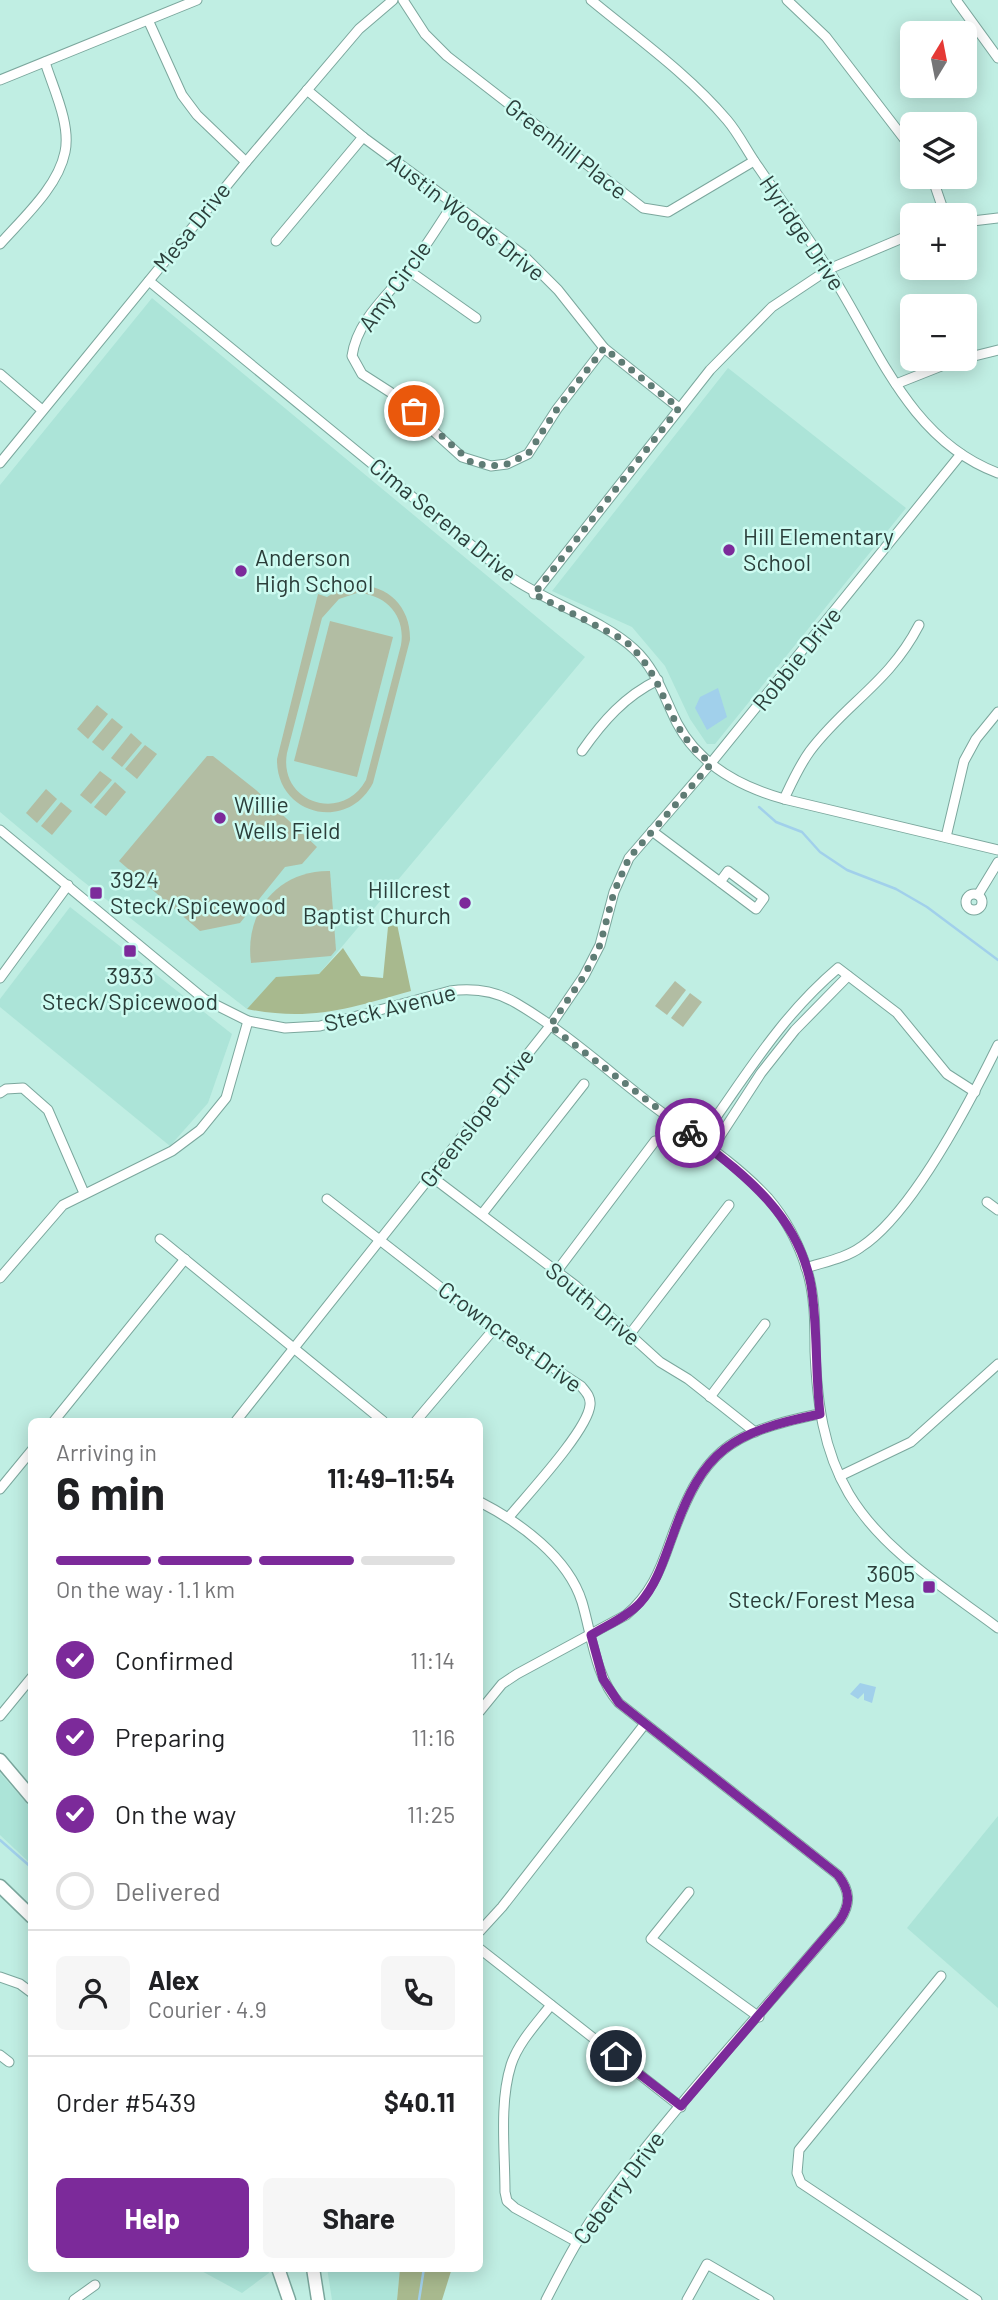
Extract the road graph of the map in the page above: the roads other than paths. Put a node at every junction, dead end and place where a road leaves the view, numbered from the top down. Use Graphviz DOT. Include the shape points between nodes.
graph roads {
  1 [pos="197,0"];
  2 [pos="393,0"];
  3 [pos="402,0"];
  4 [pos="591,0"];
  5 [pos="788,0"];
  6 [pos="956,0"];
  7 [pos="149,22"];
  8 [pos="998,58"];
  9 [pos="45,62"];
  10 [pos="0,80"];
  11 [pos="307,90"];
  12 [pos="900,133"];
  13 [pos="363,137"];
  14 [pos="754,161"];
  15 [pos="246,162"];
  16 [pos="453,204"];
  17 [pos="998,218"];
  18 [pos="977,220"];
  19 [pos="900,239"];
  20 [pos="276,241"];
  21 [pos="0,244"];
  22 [pos="829,269"];
  23 [pos="408,270"];
  24 [pos="149,281"];
  25 [pos="476,318"];
  26 [pos="604,348"];
  27 [pos="998,350"];
  28 [pos="0,374"];
  29 [pos="896,384"];
  30 [pos="679,408"];
  31 [pos="42,410"];
  32 [pos="961,454"];
  33 [pos="0,463"];
  34 [pos="998,473"];
  35 [pos="534,594"];
  36 [pos="919,625"];
  37 [pos="658,680"];
  38 [pos="998,712"];
  39 [pos="582,751"];
  40 [pos="711,764"];
  41 [pos="784,799"];
  42 [pos="0,830"];
  43 [pos="652,831"];
  44 [pos="946,837"];
  45 [pos="998,850"];
  46 [pos="998,862"];
  47 [pos="720,882"];
  48 [pos="68,885"];
  49 [pos="978,895"];
  50 [pos="848,976"];
  51 [pos="0,978"];
  52 [pos="248,1021"];
  53 [pos="550,1026"];
  54 [pos="998,1045"];
  55 [pos="584,1084"];
  56 [pos="975,1092"];
  57 [pos="0,1093"];
  58 [pos="655,1141"];
  59 [pos="699,1141"];
  60 [pos="711,1150"];
  61 [pos="432,1177"];
  62 [pos="84,1193"];
  63 [pos="327,1199"];
  64 [pos="987,1202"];
  65 [pos="729,1205"];
  66 [pos="998,1210"];
  67 [pos="482,1214"];
  68 [pos="160,1239"];
  69 [pos="379,1240"];
  70 [pos="185,1259"];
  71 [pos="806,1268"];
  72 [pos="557,1272"];
  73 [pos="1,1273"];
  74 [pos="765,1324"];
  75 [pos="494,1329"];
  76 [pos="629,1334"];
  77 [pos="295,1347"];
  78 [pos="998,1364"];
  79 [pos="710,1397"];
  80 [pos="820,1414"];
  81 [pos="56,1418"];
  82 [pos="238,1418"];
  83 [pos="379,1418"];
  84 [pos="418,1418"];
  85 [pos="755,1432"];
  86 [pos="28,1455"];
  87 [pos="840,1476"];
  88 [pos="0,1489"];
  89 [pos="483,1504"];
  90 [pos="509,1517"];
  91 [pos="998,1628"];
  92 [pos="591,1635"];
  93 [pos="28,1681"];
  94 [pos="483,1706"];
  95 [pos="0,1716"];
  96 [pos="644,1725"];
  97 [pos="0,1760"];
  98 [pos="28,1793"];
  99 [pos="0,1886"];
  100 [pos="689,1892"];
  101 [pos="28,1913"];
  102 [pos="483,1928"];
  103 [pos="483,1951"];
  104 [pos="941,1976"];
  105 [pos="0,1977"];
  106 [pos="28,1990"];
  107 [pos="551,2005"];
  108 [pos="759,2017"];
  109 [pos="0,2054"];
  110 [pos="9,2062"];
  111 [pos="681,2106"];
  112 [pos="577,2242"];
  113 [pos="278,2272"];
  114 [pos="279,2272"];
  115 [pos="313,2272"];
  116 [pos="313,2272"];
  117 [pos="94,2286"];
  118 [pos="74,2300"];
  119 [pos="280,2300"];
  120 [pos="289,2300"];
  121 [pos="309,2300"];
  122 [pos="318,2300"];
  123 [pos="546,2300"];
  124 [pos="687,2300"];
  125 [pos="769,2300"];
  126 [pos="977,2300"];
  1 -- 7 [label="street"];
  2 -- 11 [label="street, Mesa Drive" via="359,29"];
  3 -- 14 [label="street, Greenhill Place" via="441,51 643,208 668,212"];
  4 -- 14 [label="street, Hyridge Drive" via="699,89 728,121"];
  5 -- 12 [label="street" via="826,37"];
  6 -- 8 [label="street"];
  7 -- 9 [label="street"];
  7 -- 15 [label="street" via="182,95"];
  9 -- 10 [label="street"];
  9 -- 21 [label="street" via="64,124 66,150 48,188"];
  11 -- 13 [label="street, Austin Woods Drive"];
  11 -- 15 [label="street, Mesa Drive"];
  13 -- 16 [label="street, Austin Woods Drive"];
  13 -- 20 [label="street"];
  14 -- 22 [label="street, Hyridge Drive"];
  15 -- 24 [label="street, Mesa Drive"];
  16 -- 23 [label="street, Amy Circle"];
  16 -- 26 [label="street, Austin Woods Drive" via="539,270"];
  17 -- 18 [label="street"];
  19 -- 22 [label="street"];
  22 -- 29 [label="street, Hyridge Drive"];
  22 -- 30 [label="street" via="772,307"];
  23 -- 25 [label="street"];
  23 -- 26 [label="street, Amy Circle" via="363,326 353,349 354,363 472,463 507,464 528,454"];
  24 -- 31 [label="street, Mesa Drive"];
  24 -- 35 [label="street, Cima Serena Drive"];
  26 -- 30 [label="street, Austin Woods Drive"];
  27 -- 29 [label="street"];
  28 -- 31 [label="street"];
  29 -- 32 [label="street, Hyridge Drive" via="938,438"];
  30 -- 35 [label="street"];
  31 -- 33 [label="street, Mesa Drive"];
  32 -- 34 [label="street, Hyridge Drive"];
  32 -- 40 [label="street, Robbie Drive"];
  35 -- 37 [label="street, Cima Serena Drive" via="624,640"];
  36 -- 41 [label="street" via="886,676 811,749"];
  37 -- 39 [label="street" via="624,701"];
  37 -- 40 [label="street, Cima Serena Drive" via="691,745"];
  38 -- 44 [label="street" via="964,761"];
  40 -- 41 [label="street, Cima Serena Drive" via="741,784"];
  40 -- 43 [label="street, Greenslope Drive"];
  41 -- 44 [label="street, Cima Serena Drive"];
  42 -- 48 [label="street, Steck Avenue"];
  43 -- 47 [label="street"];
  43 -- 53 [label="street, Greenslope Drive" via="620,874 600,945"];
  44 -- 45 [label="street, Cima Serena Drive"];
  46 -- 49 [label="street"];
  47 -- 47 [label="street" via="728,872 764,898 756,909"];
  48 -- 51 [label="street"];
  48 -- 52 [label="street, Steck Avenue" via="204,999"];
  50 -- 56 [label="street" via="897,1013 947,1074"];
  50 -- 59 [label="street" via="838,968 803,998"];
  50 -- 60 [label="street" via="761,1073"];
  52 -- 53 [label="street, Steck Avenue" via="285,1028 320,1026 473,989 515,1002"];
  52 -- 62 [label="street" via="226,1098 200,1130 172,1151"];
  53 -- 59 [label="street, Steck Avenue"];
  53 -- 61 [label="street, Greenslope Drive"];
  54 -- 56 [label="street"];
  55 -- 67 [label="street"];
  56 -- 71 [label="street" via="888,1226 854,1252"];
  57 -- 62 [label="street" via="6,1088 23,1088 48,1110"];
  58 -- 72 [label="street"];
  59 -- 60 [label="street, Steck Avenue"];
  60 -- 71 [label="street, Steck Avenue" via="776,1208 791,1230"];
  61 -- 67 [label="street, South Drive"];
  61 -- 69 [label="street, Greenslope Drive"];
  62 -- 73 [label="street" via="63,1205"];
  63 -- 69 [label="street, Crowncrest Drive"];
  64 -- 66 [label="street"];
  65 -- 76 [label="street"];
  67 -- 72 [label="street, South Drive"];
  68 -- 70 [label="street"];
  69 -- 75 [label="street, Crowncrest Drive"];
  69 -- 77 [label="street, Greenslope Drive"];
  70 -- 77 [label="street"];
  70 -- 81 [label="street"];
  71 -- 80 [label="street, Steck Avenue"];
  72 -- 76 [label="street, South Drive"];
  74 -- 79 [label="street"];
  75 -- 84 [label="street"];
  75 -- 90 [label="street, Crowncrest Drive" via="581,1386 589,1395 590,1406 579,1432"];
  76 -- 79 [label="street, South Drive"];
  77 -- 82 [label="street, Greenslope Drive"];
  77 -- 83 [label="street"];
  78 -- 87 [label="street" via="911,1442"];
  79 -- 85 [label="street, South Drive"];
  80 -- 85 [label="street"];
  80 -- 87 [label="street, Steck Avenue"];
  85 -- 92 [label="street" via="719,1452 696,1480 661,1569 640,1604"];
  86 -- 88 [label="street"];
  87 -- 91 [label="street, Steck Avenue" via="883,1537"];
  89 -- 90 [label="street, Ceberry Drive"];
  90 -- 92 [label="street, Ceberry Drive" via="571,1580"];
  92 -- 94 [label="street" via="517,1674"];
  92 -- 96 [label="street, Ceberry Drive" via="608,1691"];
  93 -- 95 [label="street"];
  96 -- 102 [label="street"];
  96 -- 108 [label="street, Ceberry Drive" via="847,1886 849,1901 840,1920"];
  97 -- 98 [label="main road"];
  99 -- 101 [label="main road"];
  100 -- 108 [label="street" via="651,1939"];
  103 -- 107 [label="street"];
  104 -- 126 [label="street" via="799,2150 797,2173 802,2183"];
  105 -- 106 [label="street"];
  107 -- 111 [label="street"];
  107 -- 112 [label="street" via="511,2065 505,2192 514,2208"];
  108 -- 111 [label="street, Ceberry Drive"];
  109 -- 110 [label="street"];
  111 -- 112 [label="street, Ceberry Drive" via="605,2199"];
  112 -- 123 [label="street, Ceberry Drive"];
  113 -- 119 [label="main road"];
  114 -- 120 [label="main road"];
  115 -- 121 [label="main road"];
  116 -- 122 [label="main road"];
  117 -- 118 [label="street"];
  124 -- 125 [label="street" via="707,2264"];
}
